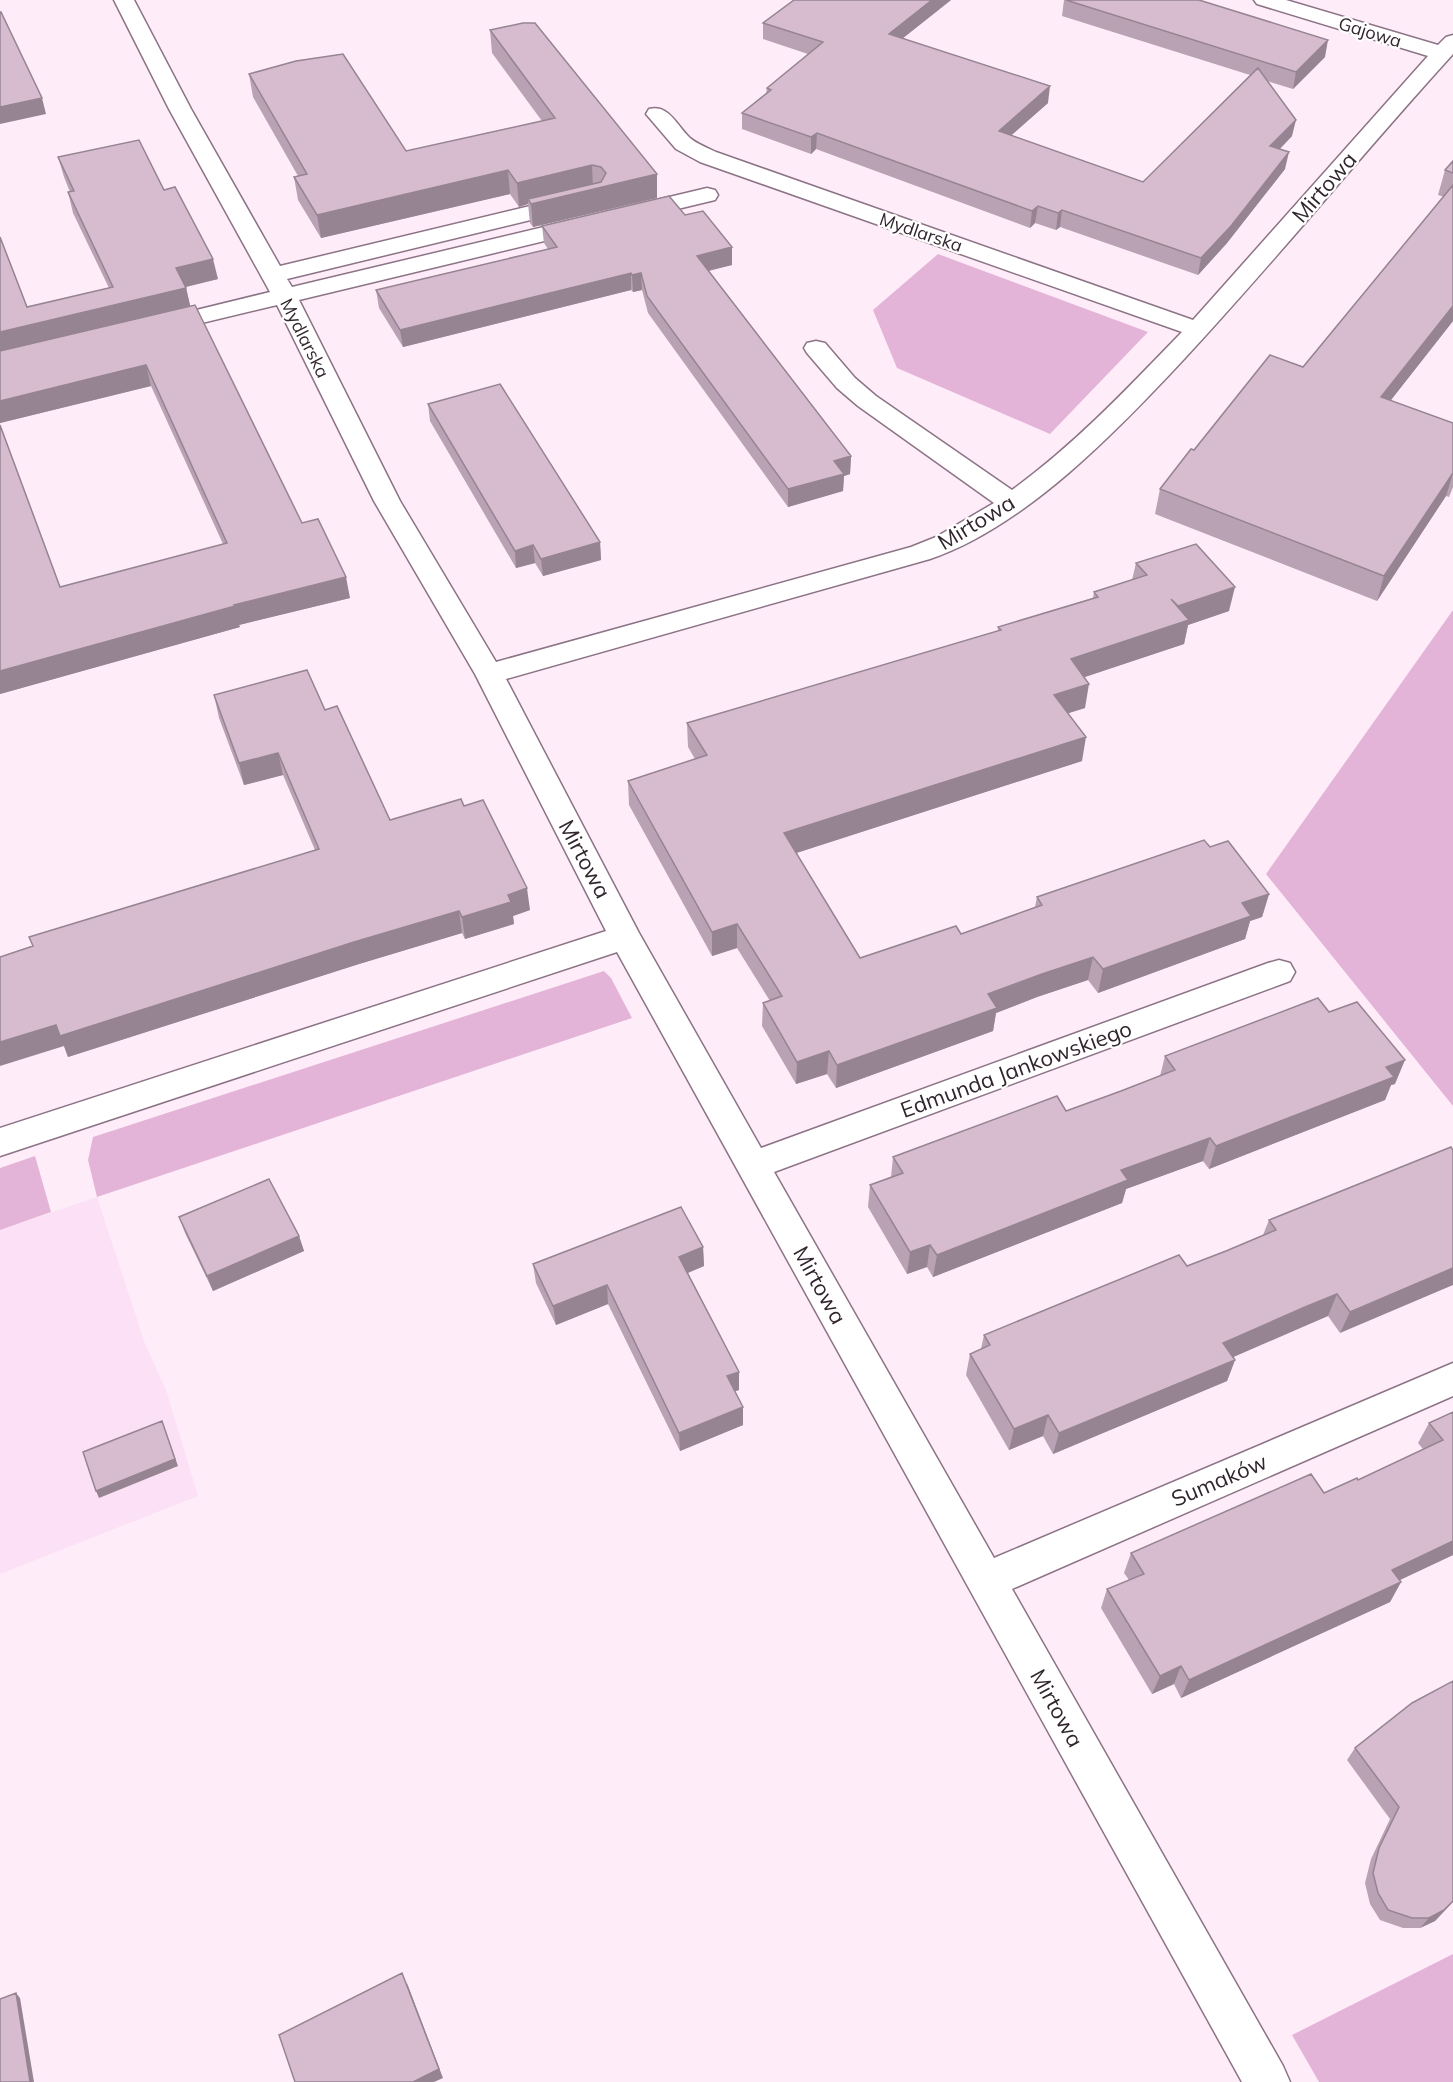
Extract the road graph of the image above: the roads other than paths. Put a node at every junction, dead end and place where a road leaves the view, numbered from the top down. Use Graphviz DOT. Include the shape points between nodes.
graph roads {
  1 [pos="124,0"];
  2 [pos="1264,0"];
  3 [pos="1447,47"];
  4 [pos="657,114"];
  5 [pos="707,195"];
  6 [pos="594,198"];
  7 [pos="273,275"];
  8 [pos="285,297"];
  9 [pos="1198,330"];
  10 [pos="137,332"];
  11 [pos="816,348"];
  12 [pos="1011,502"];
  13 [pos="489,674"];
  14 [pos="625,937"];
  15 [pos="1279,972"];
  16 [pos="0,1142"];
  17 [pos="753,1165"];
  18 [pos="1453,1379"];
  19 [pos="986,1581"];
  20 [pos="1267,2082"];
  1 -- 7 [label="street, Mydlarska"];
  2 -- 3 [label="street, Gajowa"];
  3 -- 9 [label="street, Mirtowa"];
  4 -- 9 [label="street, Mydlarska" via="684,144 708,157"];
  5 -- 8 [label="street"];
  6 -- 7 [label="street"];
  7 -- 8 [label="street, Mydlarska"];
  8 -- 10 [label="street"];
  8 -- 13 [label="street, Mydlarska" via="387,501"];
  9 -- 12 [label="street, Mirtowa" via="1077,450"];
  11 -- 12 [label="street" via="867,401"];
  12 -- 13 [label="street, Mirtowa" via="945,544 895,561"];
  13 -- 14 [label="street, Mirtowa"];
  14 -- 16 [label="street"];
  14 -- 17 [label="street, Mirtowa"];
  15 -- 17 [label="street, Edmunda Jankowskiego"];
  17 -- 19 [label="street, Mirtowa"];
  18 -- 19 [label="street, Sumaków"];
  19 -- 20 [label="street, Mirtowa"];
}
